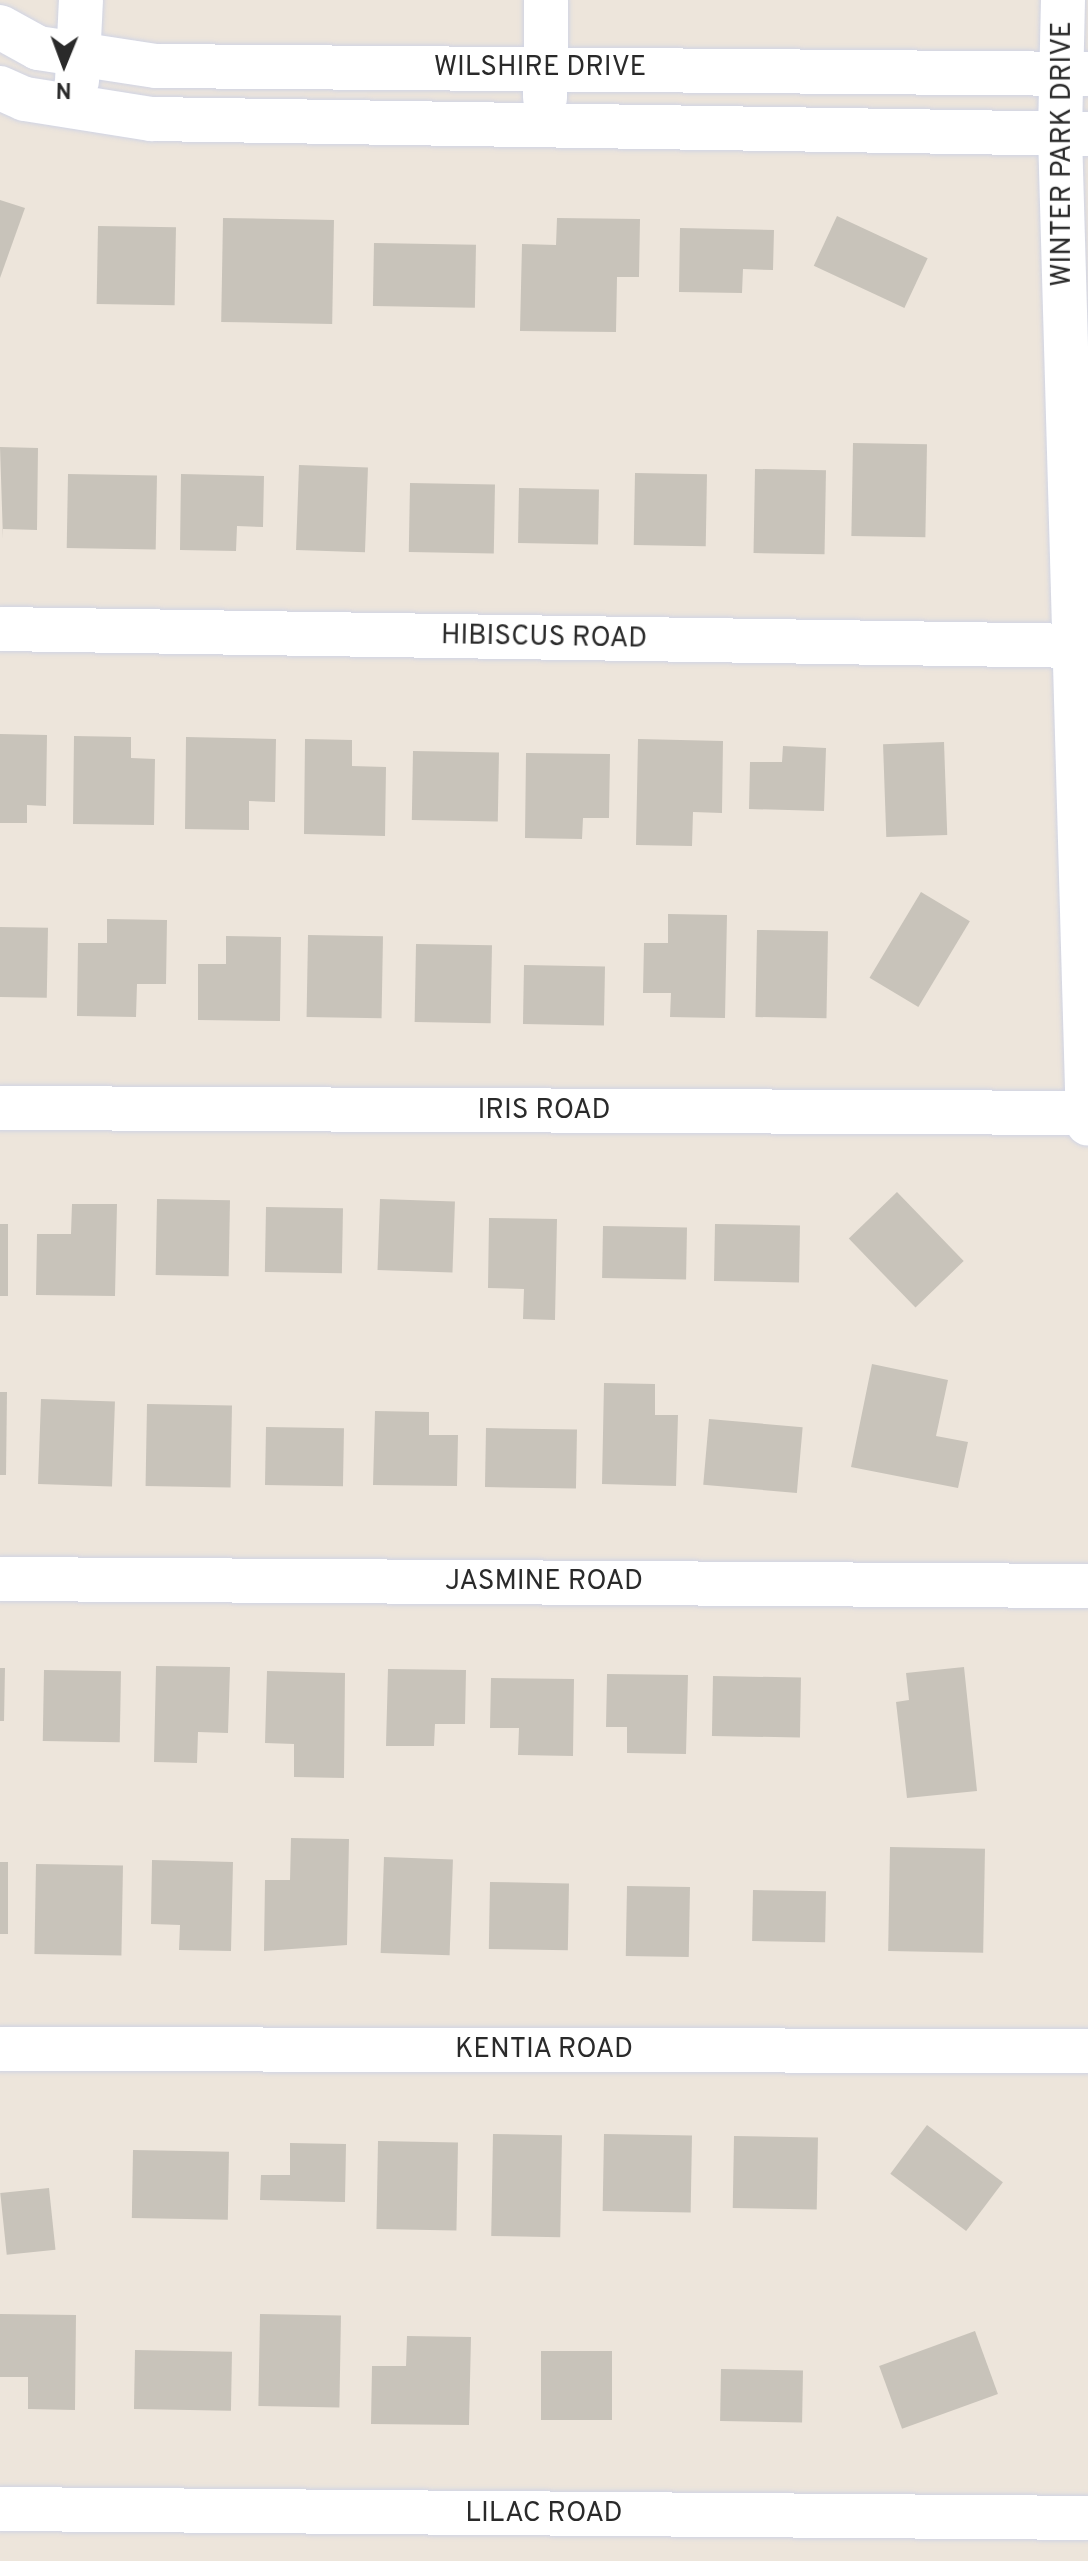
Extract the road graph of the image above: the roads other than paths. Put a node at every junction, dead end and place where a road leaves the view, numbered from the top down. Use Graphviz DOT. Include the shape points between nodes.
graph roads {
  1 [pos="81,0"];
  2 [pos="546,0"];
  3 [pos="1063,0"];
  4 [pos="0,27"];
  5 [pos="81,51"];
  6 [pos="545,68"];
  7 [pos="1075,74"];
  8 [pos="0,88"];
  9 [pos="74,103"];
  10 [pos="545,121"];
  11 [pos="1074,134"];
  12 [pos="0,629"];
  13 [pos="1082,646"];
  14 [pos="0,1108"];
  15 [pos="1088,1113"];
  16 [pos="1088,1124"];
  17 [pos="0,1579"];
  18 [pos="1088,1586"];
  19 [pos="0,2049"];
  20 [pos="1088,2051"];
  21 [pos="0,2509"];
  22 [pos="1088,2518"];
  1 -- 5 [label="street"];
  2 -- 6 [label="street"];
  3 -- 7 [label="street, WINTER PARK DRIVE"];
  4 -- 5 [label="street, WILSHIRE DRIVE" via="38,48"];
  5 -- 6 [label="street, WILSHIRE DRIVE" via="156,66"];
  5 -- 9 [label="street"];
  6 -- 7 [label="street, WILSHIRE DRIVE"];
  6 -- 10 [label="street"];
  7 -- 11 [label="street, WINTER PARK DRIVE"];
  8 -- 9 [label="street, WILSHIRE DRIVE" via="25,99"];
  9 -- 10 [label="street, WILSHIRE DRIVE" via="151,119"];
  10 -- 11 [label="street, WILSHIRE DRIVE"];
  11 -- 13 [label="street, WINTER PARK DRIVE"];
  12 -- 13 [label="street, HIBISCUS ROAD"];
  13 -- 15 [label="street, WINTER PARK DRIVE"];
  14 -- 15 [label="street, IRIS ROAD"];
  15 -- 16 [label="street, WINTER PARK DRIVE"];
  17 -- 18 [label="street, JASMINE ROAD"];
  19 -- 20 [label="street, KENTIA ROAD"];
  21 -- 22 [label="street, LILAC ROAD"];
}
